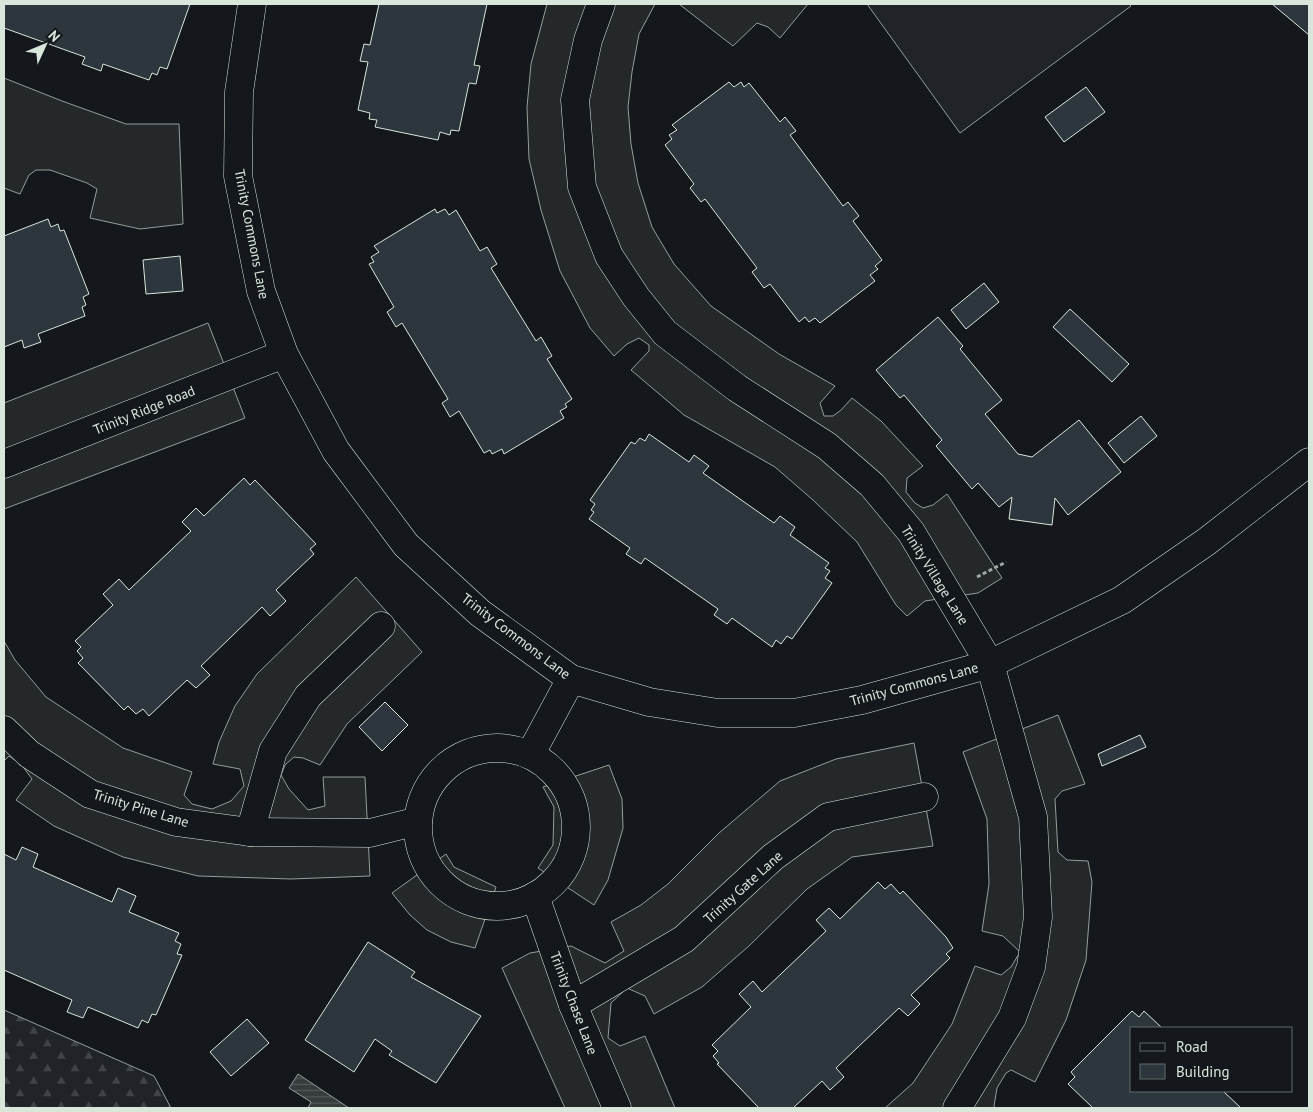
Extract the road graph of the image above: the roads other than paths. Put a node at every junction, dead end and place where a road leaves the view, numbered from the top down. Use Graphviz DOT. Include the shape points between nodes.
graph roads {
  1 [pos="252,4"];
  2 [pos="601,4"];
  3 [pos="284,354"];
  4 [pos="1309,462"];
  5 [pos="4,464"];
  6 [pos="381,626"];
  7 [pos="990,664"];
  8 [pos="571,679"];
  9 [pos="4,730"];
  10 [pos="530,755"];
  11 [pos="924,797"];
  12 [pos="418,821"];
  13 [pos="250,832"];
  14 [pos="535,896"];
  15 [pos="573,1005"];
  16 [pos="617,1108"];
  17 [pos="959,1108"];
  1 -- 3 [label="street, Trinity Commons Lane" via="239,92 238,176 261,291"];
  2 -- 7 [label="street, Trinity Village Lane" via="588,40 575,100 582,187 609,256 665,333 736,388 827,446 872,486 911,532"];
  3 -- 5 [label="street, Trinity Ridge Road"];
  3 -- 8 [label="street, Trinity Commons Lane" via="336,451 406,545 480,612"];
  4 -- 7 [label="street, Trinity Commons Lane" via="1206,542 1122,600"];
  6 -- 13 [label="street" via="308,696 283,735 273,751"];
  7 -- 8 [label="street, Trinity Commons Lane" via="862,700 794,712 718,713 649,702"];
  7 -- 17 [label="street, Trinity Village Lane" via="1033,817 1038,917 1031,966 1012,1018"];
  8 -- 10 [label="street"];
  9 -- 13 [label="street, Trinity Pine Lane" via="29,754 90,794 176,822"];
  10 -- 12 [label="street" via="505,748 480,750 456,759 437,775 428,789"];
  10 -- 14 [label="street" via="550,769 566,789 574,812 575,837 568,861 555,881"];
  11 -- 15 [label="street, Trinity Gate Lane" via="828,818 773,857 684,940"];
  12 -- 13 [label="street, Trinity Pine Lane" via="370,833"];
  12 -- 14 [label="street" via="420,845 429,868 444,886 458,895 488,906 513,904"];
  14 -- 15 [label="street, Trinity Chase Lane"];
  15 -- 16 [label="street, Trinity Chase Lane"];
}
